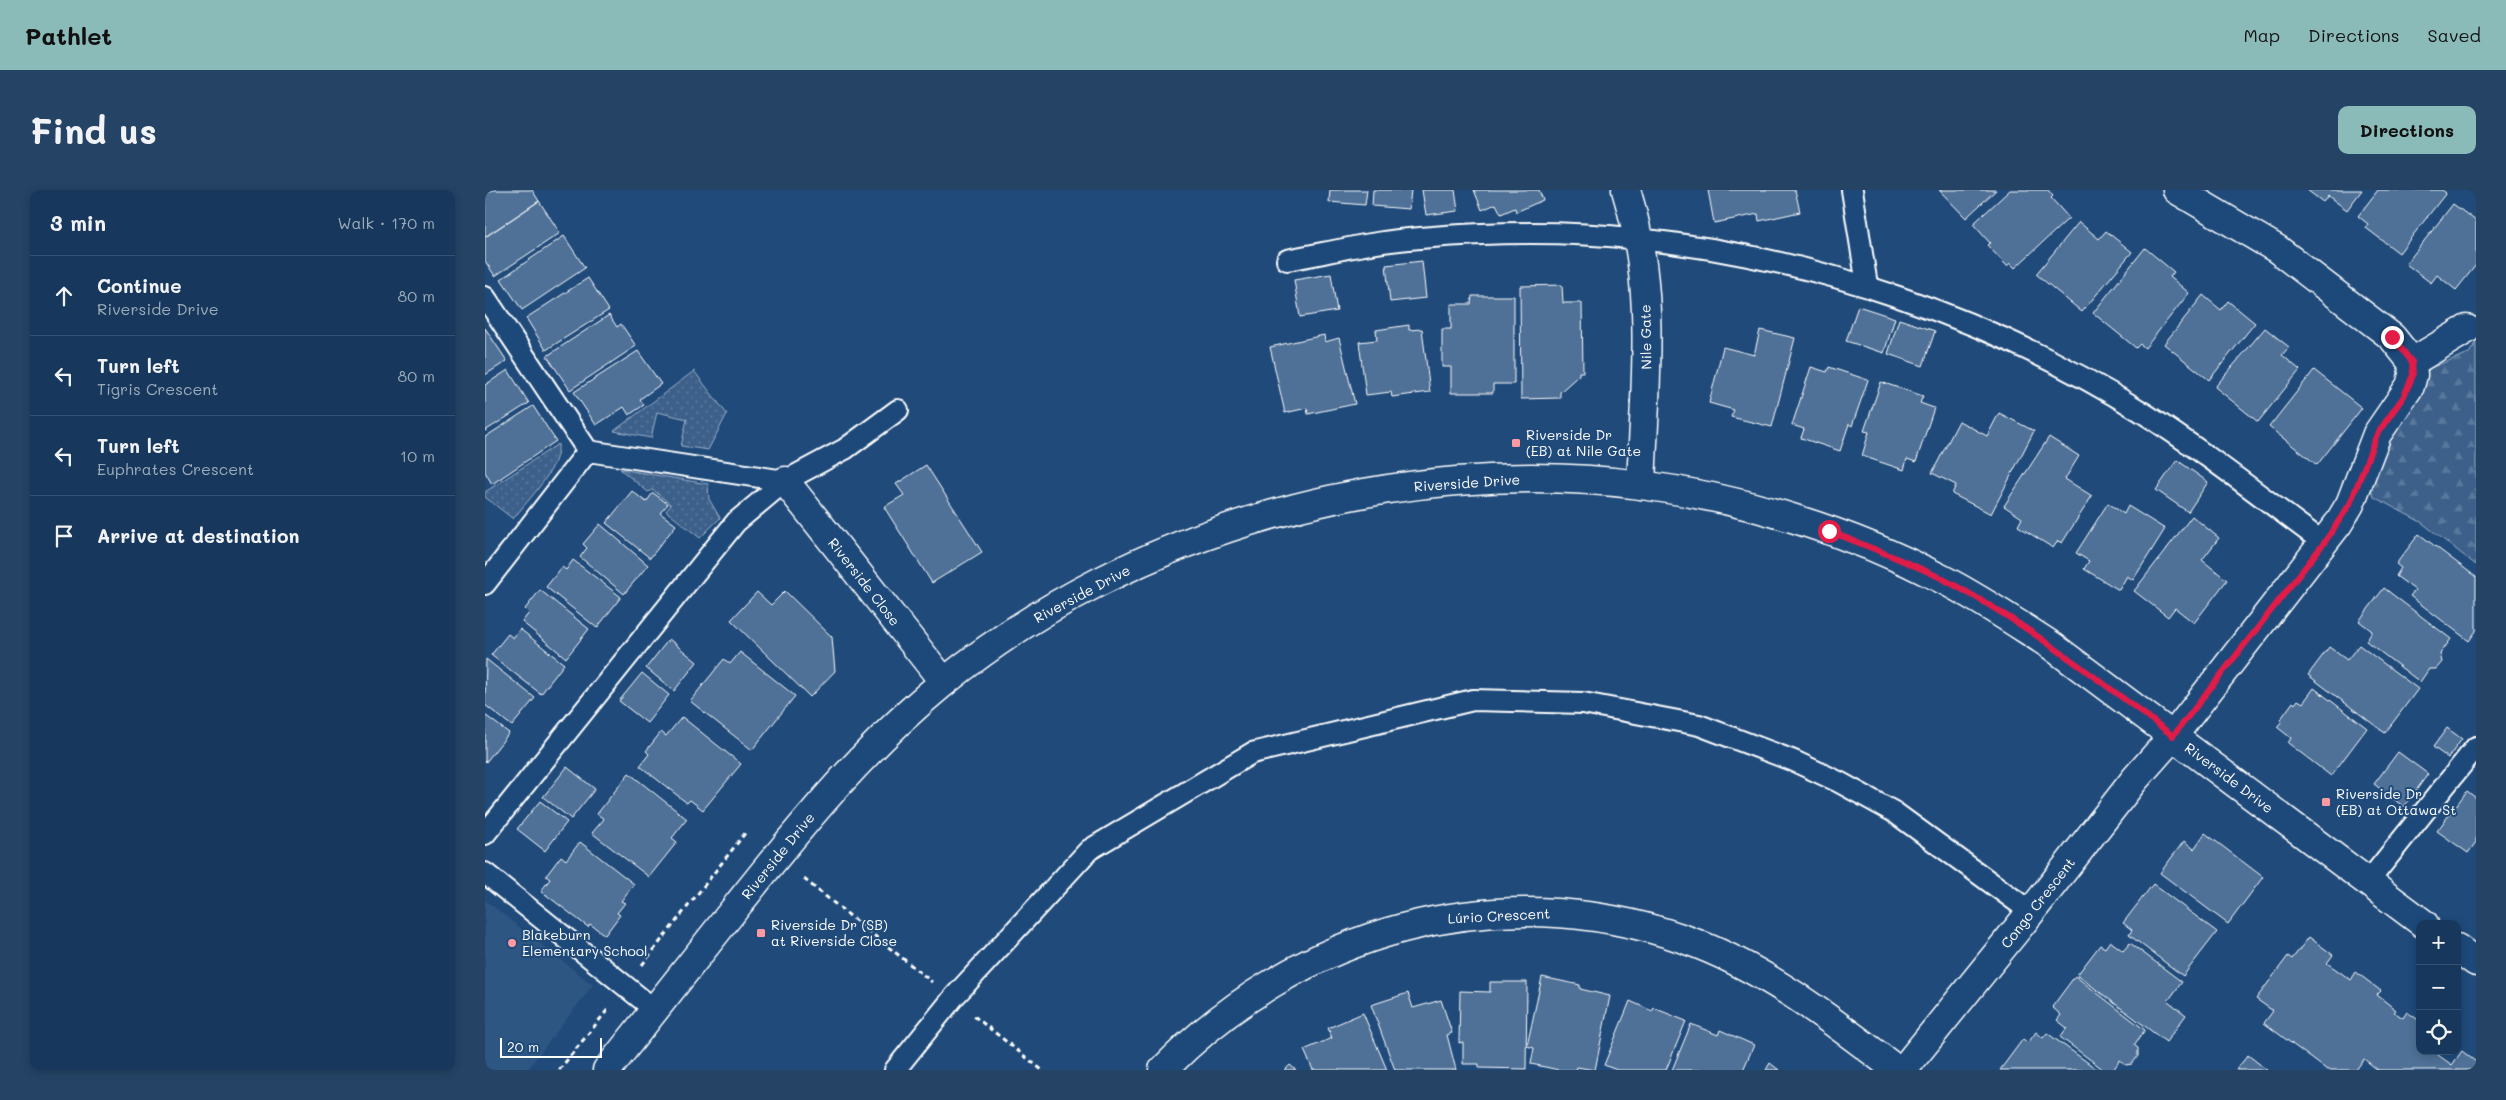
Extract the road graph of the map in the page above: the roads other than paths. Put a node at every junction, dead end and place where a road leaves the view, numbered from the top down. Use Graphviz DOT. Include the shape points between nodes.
graph roads {
  1 [pos="1626,190"];
  2 [pos="1852,190"];
  3 [pos="2177,190"];
  4 [pos="1637,238"];
  5 [pos="1287,260"];
  6 [pos="1867,285"];
  7 [pos="485,297"];
  8 [pos="2467,329"];
  9 [pos="2412,362"];
  10 [pos="898,410"];
  11 [pos="588,451"];
  12 [pos="785,481"];
  13 [pos="1641,485"];
  14 [pos="2324,543"];
  15 [pos="485,584"];
  16 [pos="944,682"];
  17 [pos="2173,736"];
  18 [pos="2476,747"];
  19 [pos="485,834"];
  20 [pos="485,873"];
  21 [pos="2368,882"];
  22 [pos="2031,912"];
  23 [pos="2419,920"];
  24 [pos="2461,951"];
  25 [pos="2476,962"];
  26 [pos="655,1010"];
  27 [pos="607,1070"];
  28 [pos="895,1070"];
  29 [pos="1163,1070"];
  30 [pos="1897,1070"];
  31 [pos="1903,1070"];
  1 -- 4 [label="street, Nile Gate"];
  2 -- 6 [label="lane"];
  3 -- 9 [label="street" via="2277,249 2392,337"];
  4 -- 5 [label="lane" via="1491,235 1418,238"];
  4 -- 6 [label="lane" via="1760,260"];
  4 -- 13 [label="street, Nile Gate" via="1645,283 1648,333"];
  6 -- 14 [label="lane" via="1983,329 2112,395 2189,444"];
  7 -- 11 [label="lane"];
  8 -- 9 [label="street"];
  9 -- 14 [label="street, Congo Crescent" via="2410,386 2377,434 2350,504"];
  10 -- 12 [label="lane" via="845,449"];
  11 -- 12 [label="lane"];
  11 -- 15 [label="lane"];
  12 -- 16 [label="street, Riverside Close"];
  12 -- 19 [label="lane" via="736,522"];
  13 -- 16 [label="street, Riverside Drive" via="1545,479 1450,482 1403,487 1281,511 1171,550 1108,578 1031,622"];
  13 -- 17 [label="street, Riverside Drive" via="1775,514 1829,531 1940,578 1991,606 2052,646"];
  14 -- 17 [label="street, Congo Crescent"];
  16 -- 26 [label="street, Riverside Drive" via="891,729 813,812"];
  17 -- 21 [label="street, Riverside Drive"];
  17 -- 22 [label="street, Congo Crescent" via="2135,779"];
  18 -- 21 [label="lane"];
  20 -- 26 [label="lane"];
  21 -- 23 [label="street, Riverside Drive"];
  22 -- 28 [label="lane" via="1895,812 1794,761 1708,728 1583,703 1473,700 1252,753 1089,850 953,998"];
  22 -- 31 [label="street, Congo Crescent"];
  24 -- 25 [label="street"];
  26 -- 27 [label="street, Riverside Drive"];
  29 -- 30 [label="street, Lúrio Crescent" via="1227,1013 1307,962 1413,924 1515,912 1597,918 1684,939 1776,982 1823,1013"];
}
